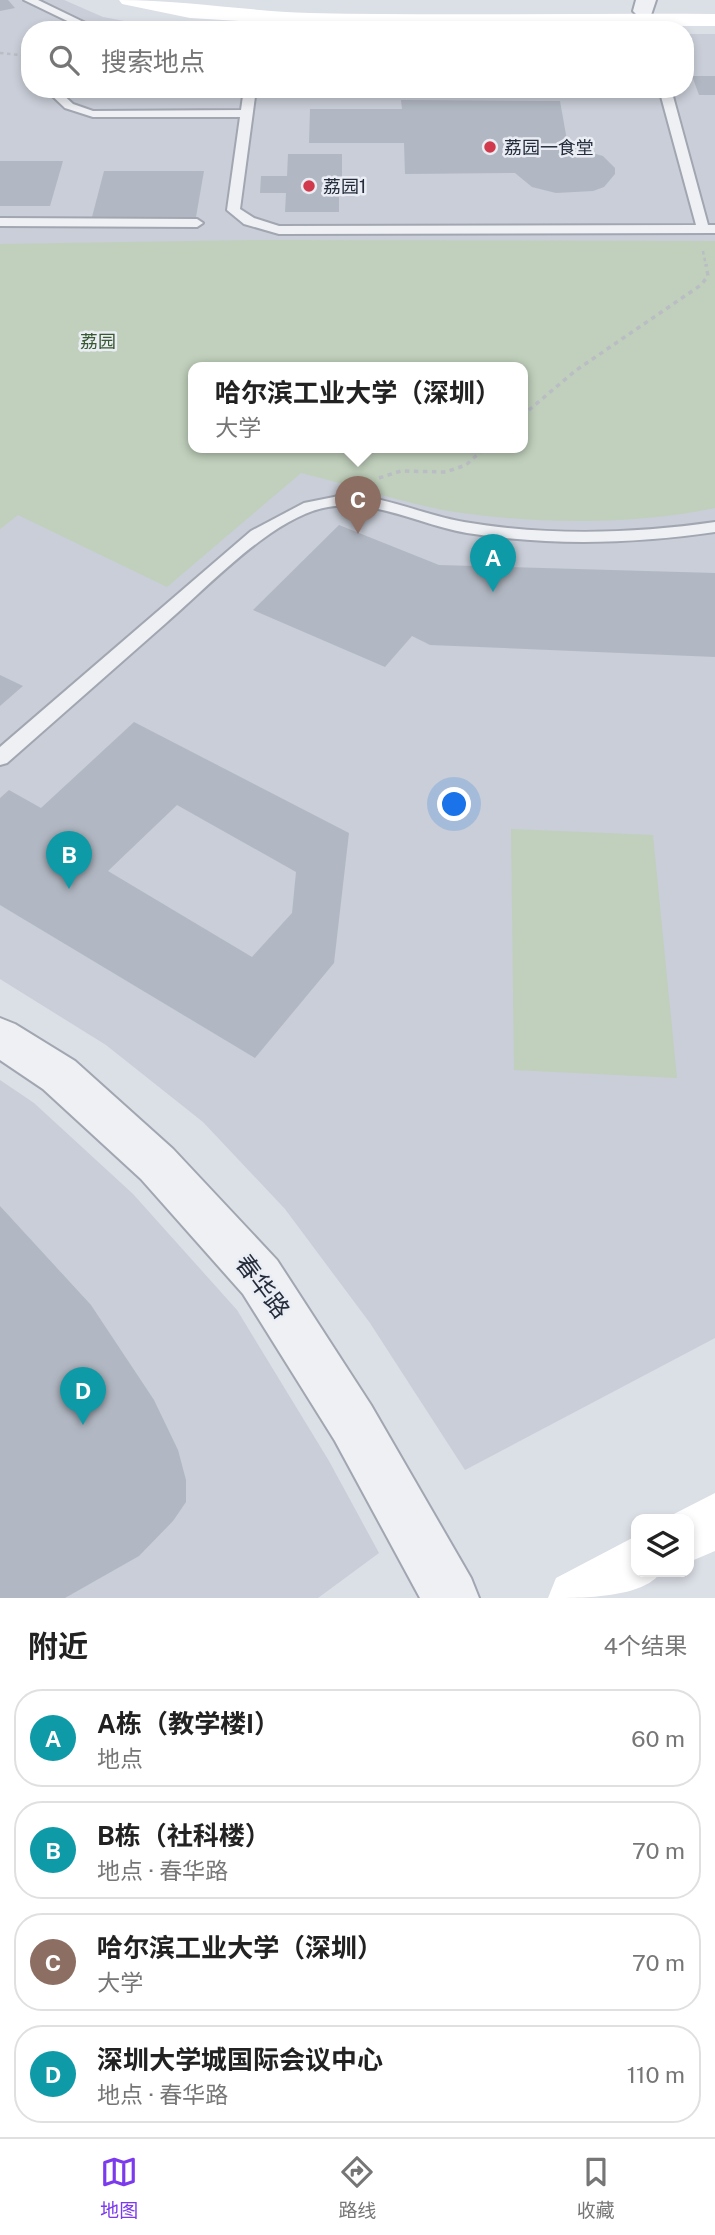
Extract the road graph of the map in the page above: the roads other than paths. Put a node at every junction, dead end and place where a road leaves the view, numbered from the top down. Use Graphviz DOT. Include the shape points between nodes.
graph roads {
  1 [pos="29,0"];
  2 [pos="129,0"];
  3 [pos="198,0"];
  4 [pos="715,12"];
  5 [pos="646,15"];
  6 [pos="715,20"];
  7 [pos="75,21"];
  8 [pos="58,98"];
  9 [pos="249,98"];
  10 [pos="668,98"];
  11 [pos="247,113"];
  12 [pos="0,222"];
  13 [pos="197,223"];
  14 [pos="709,229"];
  15 [pos="715,527"];
  16 [pos="0,758"];
  17 [pos="0,1037"];
  18 [pos="715,1520"];
  19 [pos="694,1532"];
  20 [pos="631,1567"];
  21 [pos="451,1598"];
  22 [pos="576,1598"];
  1 -- 7 [label="lane"];
  2 -- 5 [label="street" via="190,12 267,18"];
  3 -- 5 [label="street" via="333,10"];
  4 -- 5 [label="street"];
  5 -- 6 [label="street"];
  8 -- 11 [label="lane" via="73,110 93,114"];
  9 -- 11 [label="lane"];
  10 -- 14 [label="lane"];
  11 -- 14 [label="lane" via="233,210 260,226 279,230"];
  12 -- 13 [label="lane"];
  15 -- 16 [label="lane" via="609,537 528,534 447,524 387,504 329,502 295,513 257,535"];
  17 -- 21 [label="street, 春华路" via="59,1075 157,1164 260,1277 353,1423"];
  18 -- 19 [label="street"];
  20 -- 22 [label="street"];
}
